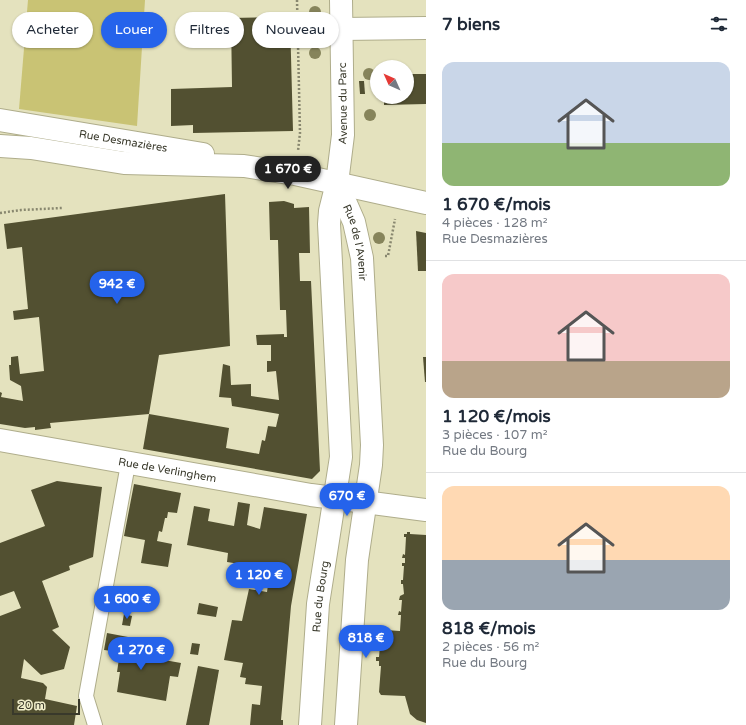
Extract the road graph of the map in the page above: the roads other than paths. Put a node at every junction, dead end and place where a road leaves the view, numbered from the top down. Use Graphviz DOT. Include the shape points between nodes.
graph roads {
  1 [pos="341,0"];
  2 [pos="426,28"];
  3 [pos="341,29"];
  4 [pos="0,120"];
  5 [pos="0,146"];
  6 [pos="244,166"];
  7 [pos="337,183"];
  8 [pos="426,203"];
  9 [pos="0,440"];
  10 [pos="128,464"];
  11 [pos="334,499"];
  12 [pos="365,502"];
  13 [pos="426,510"];
  14 [pos="95,725"];
  15 [pos="310,725"];
  16 [pos="346,725"];
  1 -- 3 [label="street, Avenue du Parc"];
  2 -- 3 [label="street"];
  3 -- 7 [label="street, Avenue du Parc" via="343,135"];
  4 -- 6 [label="street, Rue Desmazières" via="173,148"];
  5 -- 6 [label="street, Rue Desmazières" via="31,148 136,164"];
  6 -- 7 [label="street, Rue Desmazières"];
  7 -- 8 [label="street, Rue Desmazières"];
  7 -- 11 [label="street, Rue de l'Avenir" via="329,224 341,442"];
  7 -- 12 [label="street, Rue de l'Avenir" via="354,222 362,258 372,454"];
  9 -- 10 [label="street, Rue de Verlinghem"];
  10 -- 11 [label="street, Rue de Verlinghem"];
  10 -- 14 [label="lane" via="86,696"];
  11 -- 12 [label="street"];
  11 -- 15 [label="street, Rue du Bourg" via="318,610"];
  12 -- 13 [label="street"];
  12 -- 16 [label="street" via="356,568"];
}
